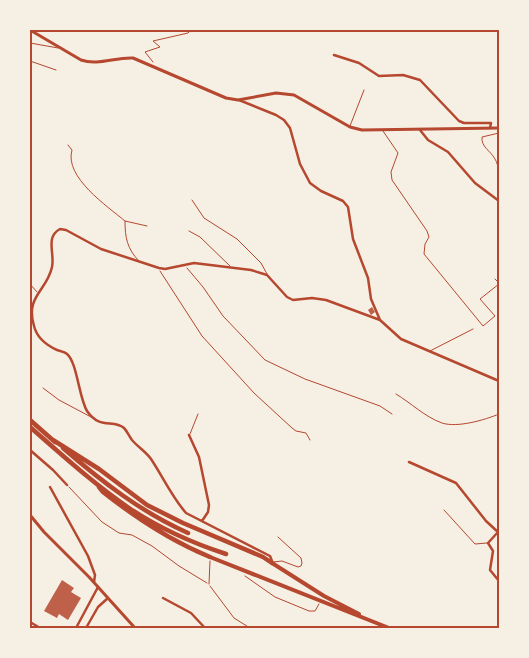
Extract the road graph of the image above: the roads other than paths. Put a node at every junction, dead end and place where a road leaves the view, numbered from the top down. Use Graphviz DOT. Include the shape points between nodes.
graph roads {
  1 [pos="30,30"];
  2 [pos="30,42"];
  3 [pos="59,48"];
  4 [pos="334,56"];
  5 [pos="30,61"];
  6 [pos="56,70"];
  7 [pos="364,90"];
  8 [pos="238,100"];
  9 [pos="350,127"];
  10 [pos="490,128"];
  11 [pos="499,128"];
  12 [pos="420,130"];
  13 [pos="383,131"];
  14 [pos="499,133"];
  15 [pos="68,145"];
  16 [pos="499,171"];
  17 [pos="192,200"];
  18 [pos="499,201"];
  19 [pos="125,221"];
  20 [pos="147,226"];
  21 [pos="189,230"];
  22 [pos="141,263"];
  23 [pos="231,267"];
  24 [pos="267,275"];
  25 [pos="495,279"];
  26 [pos="499,283"];
  27 [pos="30,284"];
  28 [pos="38,292"];
  29 [pos="31,312"];
  30 [pos="380,320"];
  31 [pos="473,329"];
  32 [pos="430,351"];
  33 [pos="499,381"];
  34 [pos="43,388"];
  35 [pos="396,394"];
  36 [pos="198,414"];
  37 [pos="499,414"];
  38 [pos="30,420"];
  39 [pos="96,420"];
  40 [pos="30,427"];
  41 [pos="189,435"];
  42 [pos="53,440"];
  43 [pos="30,450"];
  44 [pos="410,462"];
  45 [pos="93,480"];
  46 [pos="67,484"];
  47 [pos="50,486"];
  48 [pos="444,510"];
  49 [pos="30,515"];
  50 [pos="202,521"];
  51 [pos="499,532"];
  52 [pos="188,533"];
  53 [pos="278,537"];
  54 [pos="488,543"];
  55 [pos="226,554"];
  56 [pos="210,559"];
  57 [pos="272,563"];
  58 [pos="499,581"];
  59 [pos="94,582"];
  60 [pos="209,584"];
  61 [pos="98,587"];
  62 [pos="108,598"];
  63 [pos="163,598"];
  64 [pos="30,622"];
  65 [pos="384,625"];
  66 [pos="40,628"];
  67 [pos="76,628"];
  68 [pos="86,628"];
  69 [pos="135,628"];
  70 [pos="205,628"];
  71 [pos="389,628"];
  1 -- 3 [label="street"];
  2 -- 3 [label="lane"];
  3 -- 8 [label="street" via="89,63 132,58 226,98"];
  4 -- 10 [label="street" via="359,63 379,76 403,75 420,80 459,121 491,123"];
  5 -- 6 [label="lane"];
  7 -- 9 [label="lane"];
  8 -- 9 [label="street" via="276,93 294,95"];
  8 -- 30 [label="street" via="284,120 310,183 348,206 354,238"];
  9 -- 13 [label="street"];
  10 -- 11 [label="street"];
  10 -- 12 [label="street"];
  12 -- 13 [label="street"];
  12 -- 18 [label="street" via="428,140 448,152 475,183"];
  13 -- 26 [label="lane" via="398,153 391,172 392,180 428,231 424,254 483,326 495,316 480,299"];
  14 -- 16 [label="lane" via="482,137 481,141 496,160"];
  15 -- 19 [label="lane" via="72,150 72,166 84,184"];
  17 -- 24 [label="lane" via="204,218 238,239 261,263"];
  19 -- 20 [label="lane"];
  19 -- 22 [label="lane" via="128,246"];
  21 -- 23 [label="lane"];
  22 -- 23 [label="street" via="165,269 194,263"];
  22 -- 28 [label="street" via="101,249 60,229 52,239 50,274"];
  23 -- 24 [label="street"];
  24 -- 30 [label="street" via="286,297 326,300"];
  25 -- 26 [label="lane"];
  27 -- 28 [label="lane"];
  28 -- 29 [label="street"];
  29 -- 39 [label="street" via="37,335 45,343 68,354 88,412"];
  30 -- 32 [label="street" via="401,339"];
  31 -- 32 [label="lane"];
  32 -- 33 [label="street"];
  34 -- 39 [label="lane"];
  35 -- 37 [label="lane" via="442,423 469,422"];
  36 -- 41 [label="lane"];
  38 -- 42 [label="highway"];
  39 -- 50 [label="street" via="101,424 125,428 149,457 186,513"];
  40 -- 45 [label="highway"];
  41 -- 50 [label="street" via="199,456 209,505"];
  42 -- 52 [label="highway" via="134,504"];
  42 -- 57 [label="highway" via="147,504"];
  43 -- 46 [label="street"];
  44 -- 51 [label="street" via="456,483 486,521"];
  45 -- 55 [label="highway" via="149,520 183,538"];
  45 -- 56 [label="highway" via="103,492 143,522"];
  47 -- 59 [label="street" via="88,556 95,575"];
  48 -- 54 [label="lane" via="475,544"];
  49 -- 59 [label="street"];
  50 -- 57 [label="street" via="270,556"];
  51 -- 54 [label="street"];
  53 -- 57 [label="lane" via="301,558 302,563 298,567 282,561"];
  54 -- 58 [label="street" via="493,551 490,570"];
  56 -- 60 [label="lane"];
  56 -- 65 [label="main road"];
  57 -- 65 [label="main road" via="324,596"];
  59 -- 61 [label="street"];
  61 -- 62 [label="street"];
  61 -- 67 [label="street"];
  62 -- 68 [label="street" via="98,607"];
  62 -- 69 [label="street"];
  63 -- 70 [label="street" via="191,614"];
  64 -- 66 [label="street"];
  65 -- 71 [label="main road"];
}
